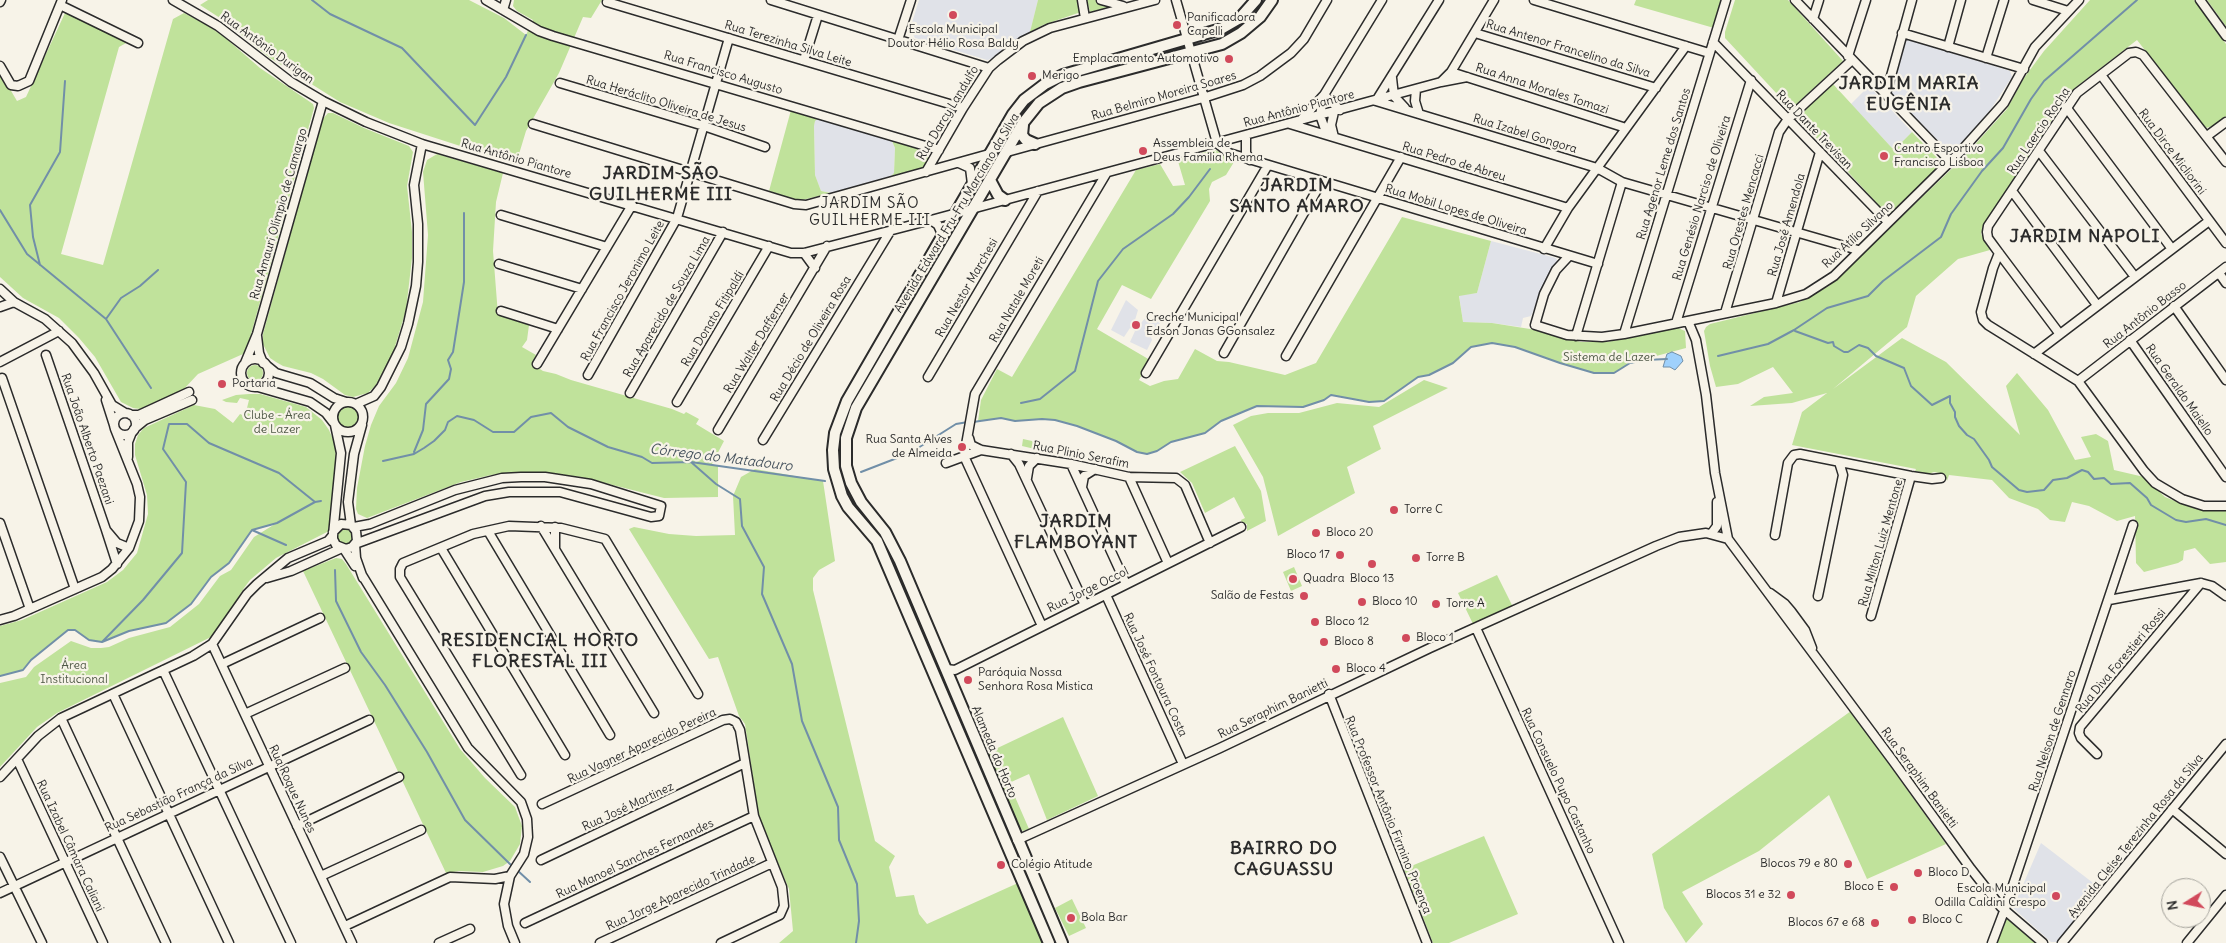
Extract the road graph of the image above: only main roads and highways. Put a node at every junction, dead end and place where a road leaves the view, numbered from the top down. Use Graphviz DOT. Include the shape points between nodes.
graph roads {
  1 [pos="1256,0"];
  2 [pos="1272,0"];
  3 [pos="1023,123"];
  4 [pos="1013,142"];
  5 [pos="1033,144"];
  6 [pos="994,147"];
  7 [pos="1007,152"];
  8 [pos="990,180"];
  9 [pos="1010,199"];
  10 [pos="846,466"];
  11 [pos="834,469"];
  12 [pos="997,820"];
  13 [pos="1018,840"];
  14 [pos="1049,943"];
  15 [pos="1062,943"];
  1 -- 6 [label="main road, Avenida Edward Fru-Fru Marciano da Silva" via="1240,18 1221,29 1091,66 1045,84 1018,107"];
  2 -- 3 [label="main road, Avenida Edward Fru-Fru Marciano da Silva" via="1260,17 1222,44 1062,88 1039,103"];
  3 -- 4 [label="main road, Avenida Edward Fru-Fru Marciano da Silva"];
  3 -- 5 [label="main road" via="1022,136"];
  4 -- 6 [label="main road" via="1008,139"];
  4 -- 7 [label="main road, Avenida Edward Fru-Fru Marciano da Silva"];
  6 -- 7 [label="main road" via="999,153"];
  6 -- 11 [label="main road, Avenida Edward Fru-Fru Marciano da Silva" via="848,401 835,433"];
  7 -- 8 [label="main road, Avenida Edward Fru-Fru Marciano da Silva"];
  8 -- 9 [label="main road" via="998,195"];
  8 -- 10 [label="main road, Avenida Edward Fru-Fru Marciano da Silva" via="856,408 846,438"];
  10 -- 13 [label="main road, Alameda do Horto" via="861,502 891,541"];
  11 -- 12 [label="main road, Alameda do Horto" via="836,482 848,507 877,541"];
  12 -- 13 [label="main road" via="1006,838"];
  12 -- 14 [label="main road, Alameda do Horto"];
  13 -- 15 [label="main road, Alameda do Horto"];
}
